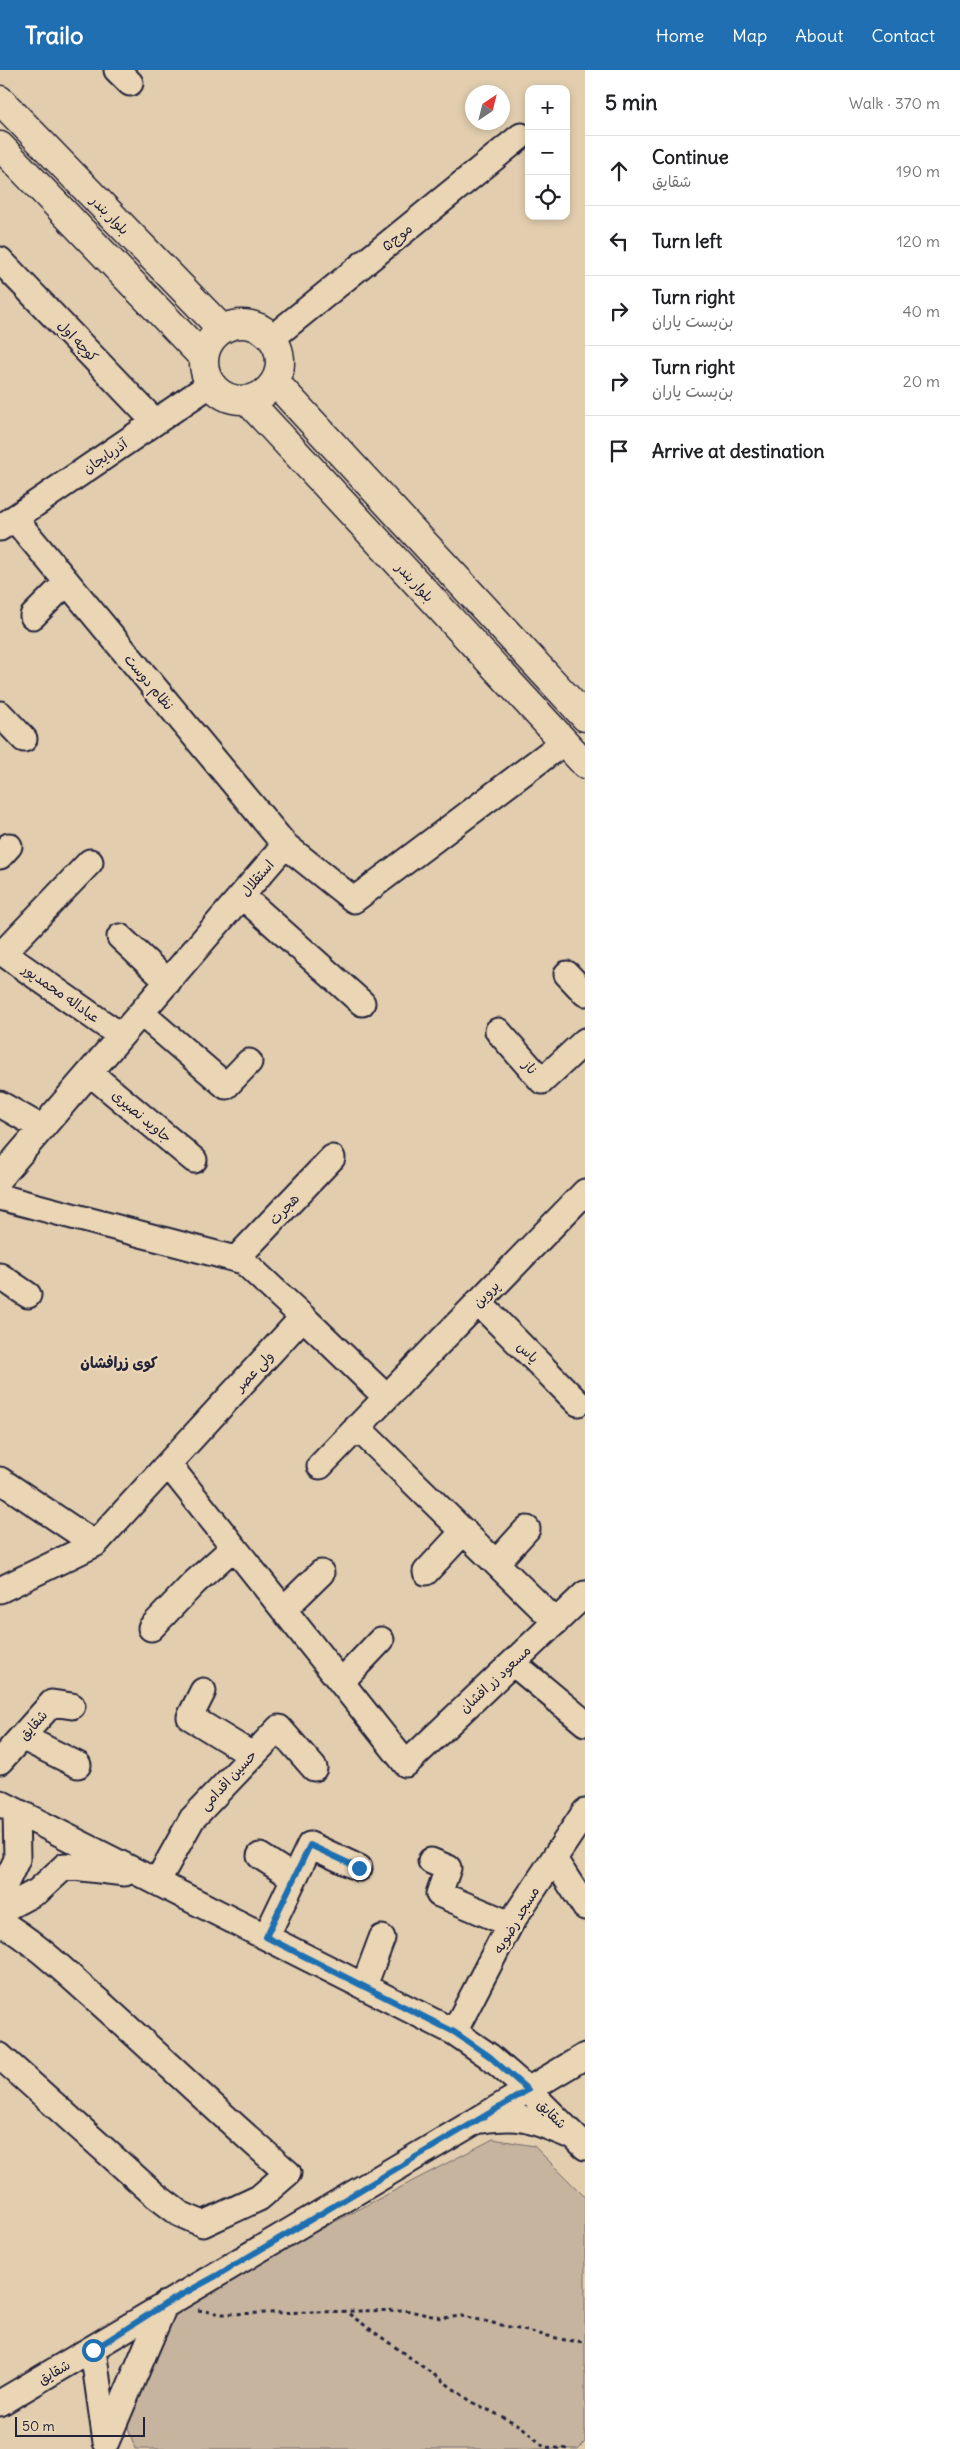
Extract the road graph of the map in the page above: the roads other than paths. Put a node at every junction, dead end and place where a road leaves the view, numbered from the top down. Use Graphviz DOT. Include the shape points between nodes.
graph roads {
  1 [pos="0,100"];
  2 [pos="521,136"];
  3 [pos="0,146"];
  4 [pos="150,257"];
  5 [pos="0,260"];
  6 [pos="127,279"];
  7 [pos="222,329"];
  8 [pos="272,338"];
  9 [pos="204,358"];
  10 [pos="275,382"];
  11 [pos="211,384"];
  12 [pos="247,400"];
  13 [pos="155,422"];
  14 [pos="7,523"];
  15 [pos="67,582"];
  16 [pos="33,616"];
  17 [pos="0,714"];
  18 [pos="585,718"];
  19 [pos="24,739"];
  20 [pos="564,742"];
  21 [pos="585,764"];
  22 [pos="285,845"];
  23 [pos="90,862"];
  24 [pos="242,896"];
  25 [pos="120,937"];
  26 [pos="1,952"];
  27 [pos="567,974"];
  28 [pos="168,982"];
  29 [pos="585,993"];
  30 [pos="362,1003"];
  31 [pos="141,1013"];
  32 [pos="498,1031"];
  33 [pos="121,1036"];
  34 [pos="585,1041"];
  35 [pos="249,1062"];
  36 [pos="90,1073"];
  37 [pos="0,1104"];
  38 [pos="42,1128"];
  39 [pos="332,1158"];
  40 [pos="194,1160"];
  41 [pos="0,1177"];
  42 [pos="585,1192"];
  43 [pos="0,1197"];
  44 [pos="236,1259"];
  45 [pos="0,1276"];
  46 [pos="28,1295"];
  47 [pos="478,1302"];
  48 [pos="304,1317"];
  49 [pos="386,1397"];
  50 [pos="578,1403"];
  51 [pos="357,1427"];
  52 [pos="168,1464"];
  53 [pos="320,1466"];
  54 [pos="0,1480"];
  55 [pos="527,1529"];
  56 [pos="464,1531"];
  57 [pos="95,1544"];
  58 [pos="234,1547"];
  59 [pos="496,1563"];
  60 [pos="426,1572"];
  61 [pos="321,1573"];
  62 [pos="0,1590"];
  63 [pos="585,1594"];
  64 [pos="284,1609"];
  65 [pos="556,1622"];
  66 [pos="152,1628"];
  67 [pos="381,1640"];
  68 [pos="513,1662"];
  69 [pos="342,1681"];
  70 [pos="203,1691"];
  71 [pos="72,1706"];
  72 [pos="585,1723"];
  73 [pos="22,1737"];
  74 [pos="252,1756"];
  75 [pos="0,1761"];
  76 [pos="78,1765"];
  77 [pos="314,1768"];
  78 [pos="8,1807"];
  79 [pos="585,1812"];
  80 [pos="260,1856"];
  81 [pos="554,1859"];
  82 [pos="431,1861"];
  83 [pos="359,1868"];
  84 [pos="150,1878"];
  85 [pos="294,1878"];
  86 [pos="0,1895"];
  87 [pos="585,1907"];
  88 [pos="0,1911"];
  89 [pos="0,1922"];
  90 [pos="510,1924"];
  91 [pos="266,1937"];
  92 [pos="382,1938"];
  93 [pos="364,1986"];
  94 [pos="454,2032"];
  95 [pos="0,2056"];
  96 [pos="585,2056"];
  97 [pos="528,2090"];
  98 [pos="477,2121"];
  99 [pos="580,2143"];
  100 [pos="165,2304"];
  101 [pos="93,2350"];
  102 [pos="0,2404"];
  103 [pos="107,2446"];
  1 -- 4 [label="main road, بلوار بندر"];
  2 -- 8 [label="street, موج۵"];
  3 -- 6 [label="main road"];
  4 -- 6 [label="main road"];
  4 -- 7 [label="main road, بلوار بندر"];
  5 -- 13 [label="street, کوچه اول"];
  6 -- 9 [label="main road"];
  7 -- 8 [label="main road" via="235,324 249,324"];
  7 -- 9 [label="main road" via="210,342"];
  8 -- 10 [label="main road" via="280,360"];
  9 -- 11 [label="main road"];
  10 -- 12 [label="main road" via="262,394"];
  10 -- 18 [label="main road"];
  11 -- 12 [label="main road" via="220,394"];
  11 -- 13 [label="street, آذربایجان"];
  12 -- 20 [label="main road, بلوار بندر"];
  13 -- 14 [label="street, آذربایجان"];
  14 -- 15 [label="street, نظام دوست"];
  15 -- 16 [label="street"];
  15 -- 22 [label="street, نظام دوست"];
  17 -- 19 [label="street"];
  20 -- 21 [label="main road, بلوار بندر"];
  20 -- 22 [label="street" via="354,900"];
  22 -- 24 [label="street, استقلال"];
  23 -- 26 [label="street"];
  24 -- 28 [label="street, استقلال"];
  24 -- 30 [label="street"];
  25 -- 28 [label="street"];
  26 -- 33 [label="street, عباداله محمدپور"];
  27 -- 29 [label="street"];
  28 -- 31 [label="street, استقلال"];
  31 -- 33 [label="street, استقلال"];
  31 -- 35 [label="street" via="226,1086"];
  32 -- 34 [label="street, ناز" via="542,1081"];
  33 -- 36 [label="street, استقلال"];
  36 -- 38 [label="street, استقلال"];
  36 -- 40 [label="street, جاوید نصیری"];
  37 -- 38 [label="street"];
  38 -- 41 [label="street, استقلال"];
  39 -- 44 [label="street, هجرت"];
  42 -- 47 [label="street, پروین"];
  43 -- 44 [label="street"];
  44 -- 48 [label="street" via="243,1261"];
  45 -- 46 [label="street"];
  47 -- 49 [label="street, پروین"];
  47 -- 50 [label="street, یاس"];
  48 -- 49 [label="street"];
  48 -- 52 [label="street, ولی عصر"];
  49 -- 51 [label="street"];
  51 -- 53 [label="street"];
  51 -- 56 [label="street"];
  52 -- 57 [label="street, ولی عصر"];
  52 -- 58 [label="street"];
  54 -- 57 [label="street"];
  55 -- 59 [label="street"];
  56 -- 59 [label="street"];
  56 -- 60 [label="street"];
  57 -- 62 [label="street"];
  58 -- 64 [label="street"];
  58 -- 66 [label="street"];
  59 -- 65 [label="street"];
  61 -- 64 [label="street"];
  63 -- 65 [label="street, مسعود زر افشان"];
  64 -- 69 [label="street"];
  65 -- 68 [label="street, مسعود زر افشان"];
  67 -- 69 [label="street"];
  68 -- 69 [label="street, مسعود زر افشان" via="406,1764"];
  68 -- 72 [label="street"];
  70 -- 74 [label="street" via="190,1717"];
  71 -- 73 [label="street, شقایق" via="52,1703"];
  73 -- 75 [label="street, شقایق"];
  73 -- 76 [label="street"];
  74 -- 77 [label="street, حسین اقدامی" via="279,1728"];
  74 -- 84 [label="street, حسین اقدامی" via="192,1819"];
  78 -- 84 [label="street"];
  78 -- 86 [label="street" via="17,1859"];
  79 -- 81 [label="street, مسجد رضویه"];
  80 -- 85 [label="street"];
  81 -- 87 [label="street"];
  81 -- 90 [label="street, مسجد رضویه"];
  82 -- 90 [label="street" via="448,1868 439,1894"];
  83 -- 85 [label="street" via="310,1845"];
  84 -- 88 [label="street" via="65,1866 38,1891"];
  84 -- 91 [label="street"];
  85 -- 91 [label="street"];
  89 -- 95 [label="street" via="16,1931 64,1971 288,2173 259,2198 203,2224 180,2214 155,2195"];
  90 -- 94 [label="street, مسجد رضویه"];
  91 -- 93 [label="street"];
  92 -- 93 [label="street"];
  93 -- 94 [label="street"];
  94 -- 97 [label="street" via="489,2056"];
  96 -- 97 [label="street"];
  97 -- 98 [label="street, شقایق"];
  97 -- 99 [label="street, شقایق"];
  98 -- 99 [label="street" via="505,2117 529,2119"];
  98 -- 100 [label="street, شقایق"];
  100 -- 101 [label="street, شقایق"];
  100 -- 103 [label="street"];
  101 -- 102 [label="street, شقایق"];
  101 -- 103 [label="street"];
}
